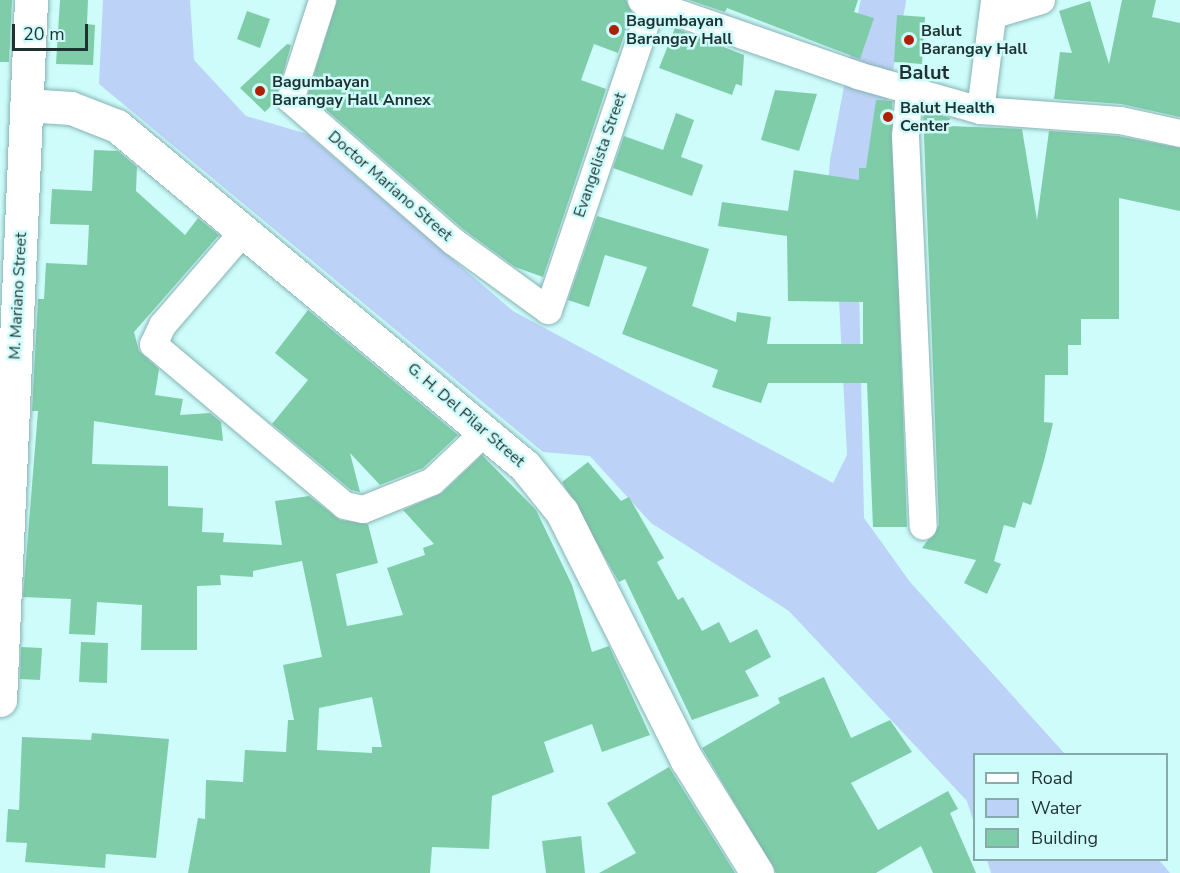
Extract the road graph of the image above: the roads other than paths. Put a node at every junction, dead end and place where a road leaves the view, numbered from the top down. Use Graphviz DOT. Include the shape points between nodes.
graph roads {
  1 [pos="31,0"];
  2 [pos="322,0"];
  3 [pos="1041,0"];
  4 [pos="648,1"];
  5 [pos="994,7"];
  6 [pos="909,90"];
  7 [pos="26,105"];
  8 [pos="980,110"];
  9 [pos="1180,133"];
  10 [pos="244,231"];
  11 [pos="548,310"];
  12 [pos="486,430"];
  13 [pos="923,526"];
  14 [pos="0,700"];
  15 [pos="757,873"];
  1 -- 7 [label="street, M. Mariano Street"];
  2 -- 11 [label="street, Doctor Mariano Street" via="290,99 453,241"];
  3 -- 5 [label="street"];
  4 -- 6 [label="street"];
  4 -- 11 [label="street, Evangelista Street"];
  5 -- 8 [label="street"];
  6 -- 8 [label="street"];
  6 -- 13 [label="street" via="905,136"];
  7 -- 10 [label="street, G. H. Del Pilar Street" via="71,108 117,126"];
  7 -- 14 [label="street, M. Mariano Street"];
  8 -- 9 [label="street" via="1120,120"];
  10 -- 12 [label="street, G. H. Del Pilar Street"];
  10 -- 12 [label="street" via="162,325 153,344 344,505 363,509 432,481"];
  12 -- 15 [label="street, G. H. Del Pilar Street" via="562,512 687,760"];
}
